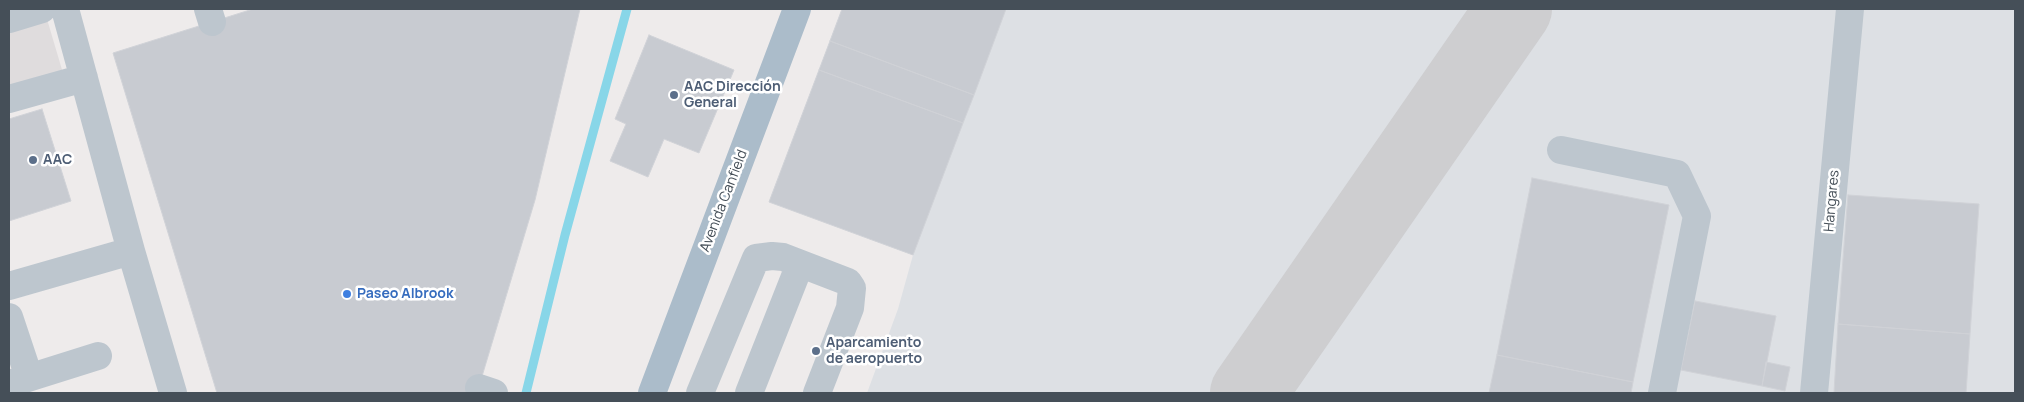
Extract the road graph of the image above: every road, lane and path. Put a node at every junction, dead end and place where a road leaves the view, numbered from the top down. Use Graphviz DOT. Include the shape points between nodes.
graph roads {
  1 [pos="42,9"];
  2 [pos="65,9"];
  3 [pos="797,9"];
  4 [pos="1850,9"];
  5 [pos="9,19"];
  6 [pos="84,78"];
  7 [pos="9,99"];
  8 [pos="1561,150"];
  9 [pos="131,251"];
  10 [pos="800,264"];
  11 [pos="9,286"];
  12 [pos="9,317"];
  13 [pos="98,356"];
  14 [pos="19,380"];
  15 [pos="173,393"];
  16 [pos="652,393"];
  17 [pos="700,393"];
  18 [pos="750,393"];
  19 [pos="817,393"];
  20 [pos="1662,393"];
  21 [pos="1814,393"];
  1 -- 5 [label="street"];
  2 -- 6 [label="street"];
  3 -- 16 [label="main road, Avenida Canfield"];
  4 -- 21 [label="street, Hangares"];
  6 -- 7 [label="street"];
  6 -- 9 [label="street"];
  8 -- 20 [label="street" via="1677,174 1697,216"];
  9 -- 11 [label="street"];
  9 -- 15 [label="street"];
  10 -- 17 [label="street" via="783,257 756,258"];
  10 -- 18 [label="street"];
  10 -- 19 [label="street" via="848,282 852,288 850,308"];
  12 -- 14 [label="street"];
  13 -- 14 [label="street"];
}
